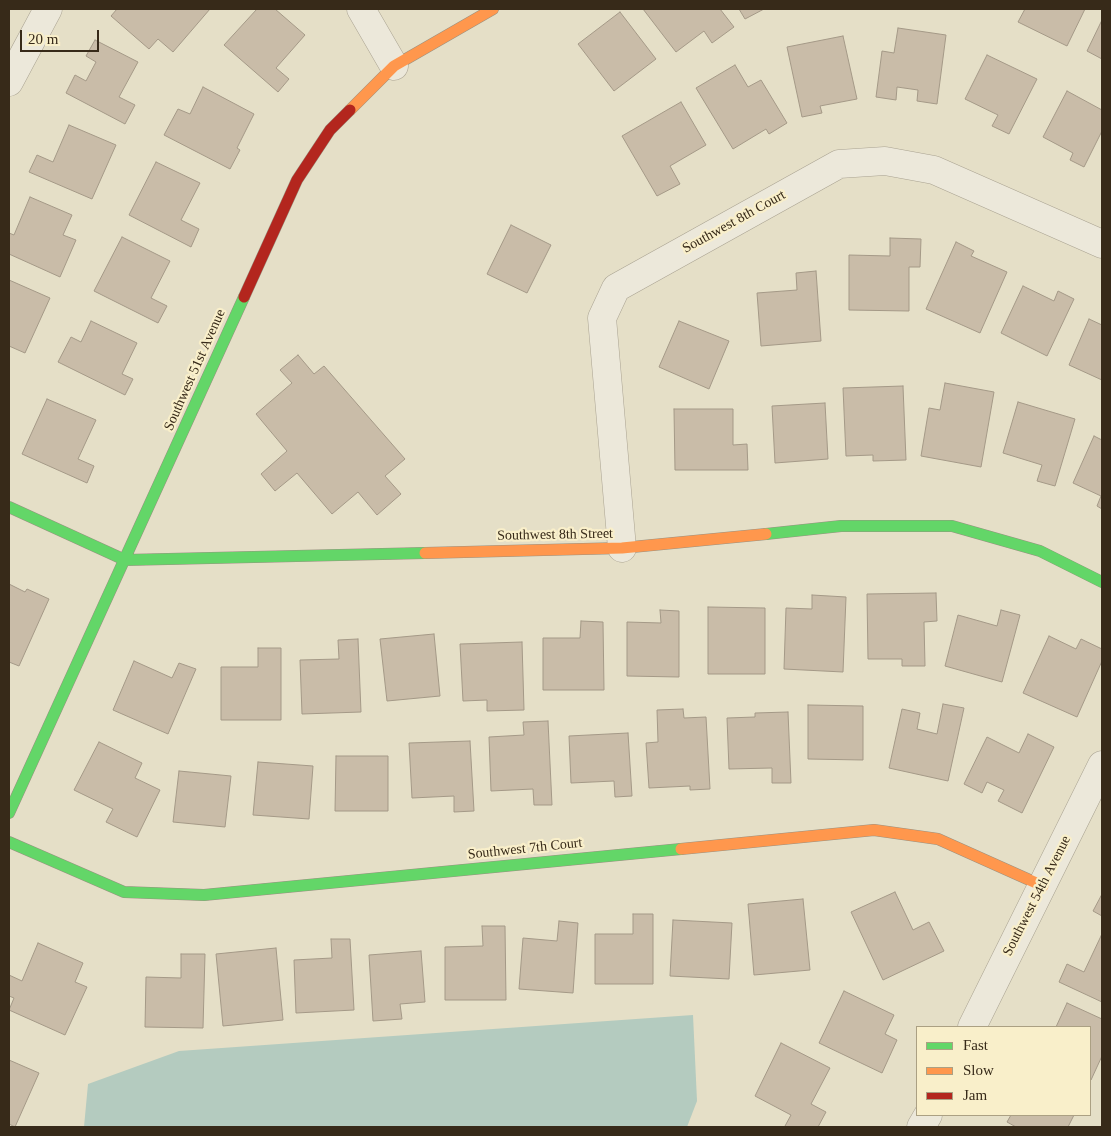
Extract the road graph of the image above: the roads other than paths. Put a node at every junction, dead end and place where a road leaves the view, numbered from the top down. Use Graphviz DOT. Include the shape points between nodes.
graph roads {
  1 [pos="48,9"];
  2 [pos="361,9"];
  3 [pos="494,9"];
  4 [pos="394,66"];
  5 [pos="9,82"];
  6 [pos="1102,244"];
  7 [pos="9,507"];
  8 [pos="622,548"];
  9 [pos="125,560"];
  10 [pos="1102,582"];
  11 [pos="1102,765"];
  12 [pos="9,813"];
  13 [pos="9,842"];
  14 [pos="1043,886"];
  15 [pos="973,1026"];
  16 [pos="927,1116"];
  17 [pos="921,1127"];
  1 -- 5 [label="street"];
  2 -- 4 [label="street"];
  3 -- 4 [label="street, Southwest 51st Avenue"];
  4 -- 9 [label="street, Southwest 51st Avenue" via="330,130 297,180"];
  6 -- 8 [label="street, Southwest 8th Court" via="934,170 885,162 839,164 616,288 602,318"];
  7 -- 9 [label="street, Southwest 8th Street"];
  8 -- 9 [label="street, Southwest 8th Street"];
  8 -- 10 [label="street, Southwest 8th Street" via="841,526 952,526 1040,551"];
  9 -- 12 [label="street, Southwest 51st Avenue"];
  11 -- 14 [label="street, Southwest 54th Avenue"];
  13 -- 14 [label="street, Southwest 7th Court" via="124,892 204,895 874,830 938,839"];
  14 -- 15 [label="street, Southwest 54th Avenue"];
  16 -- 17 [label="street"];
}
